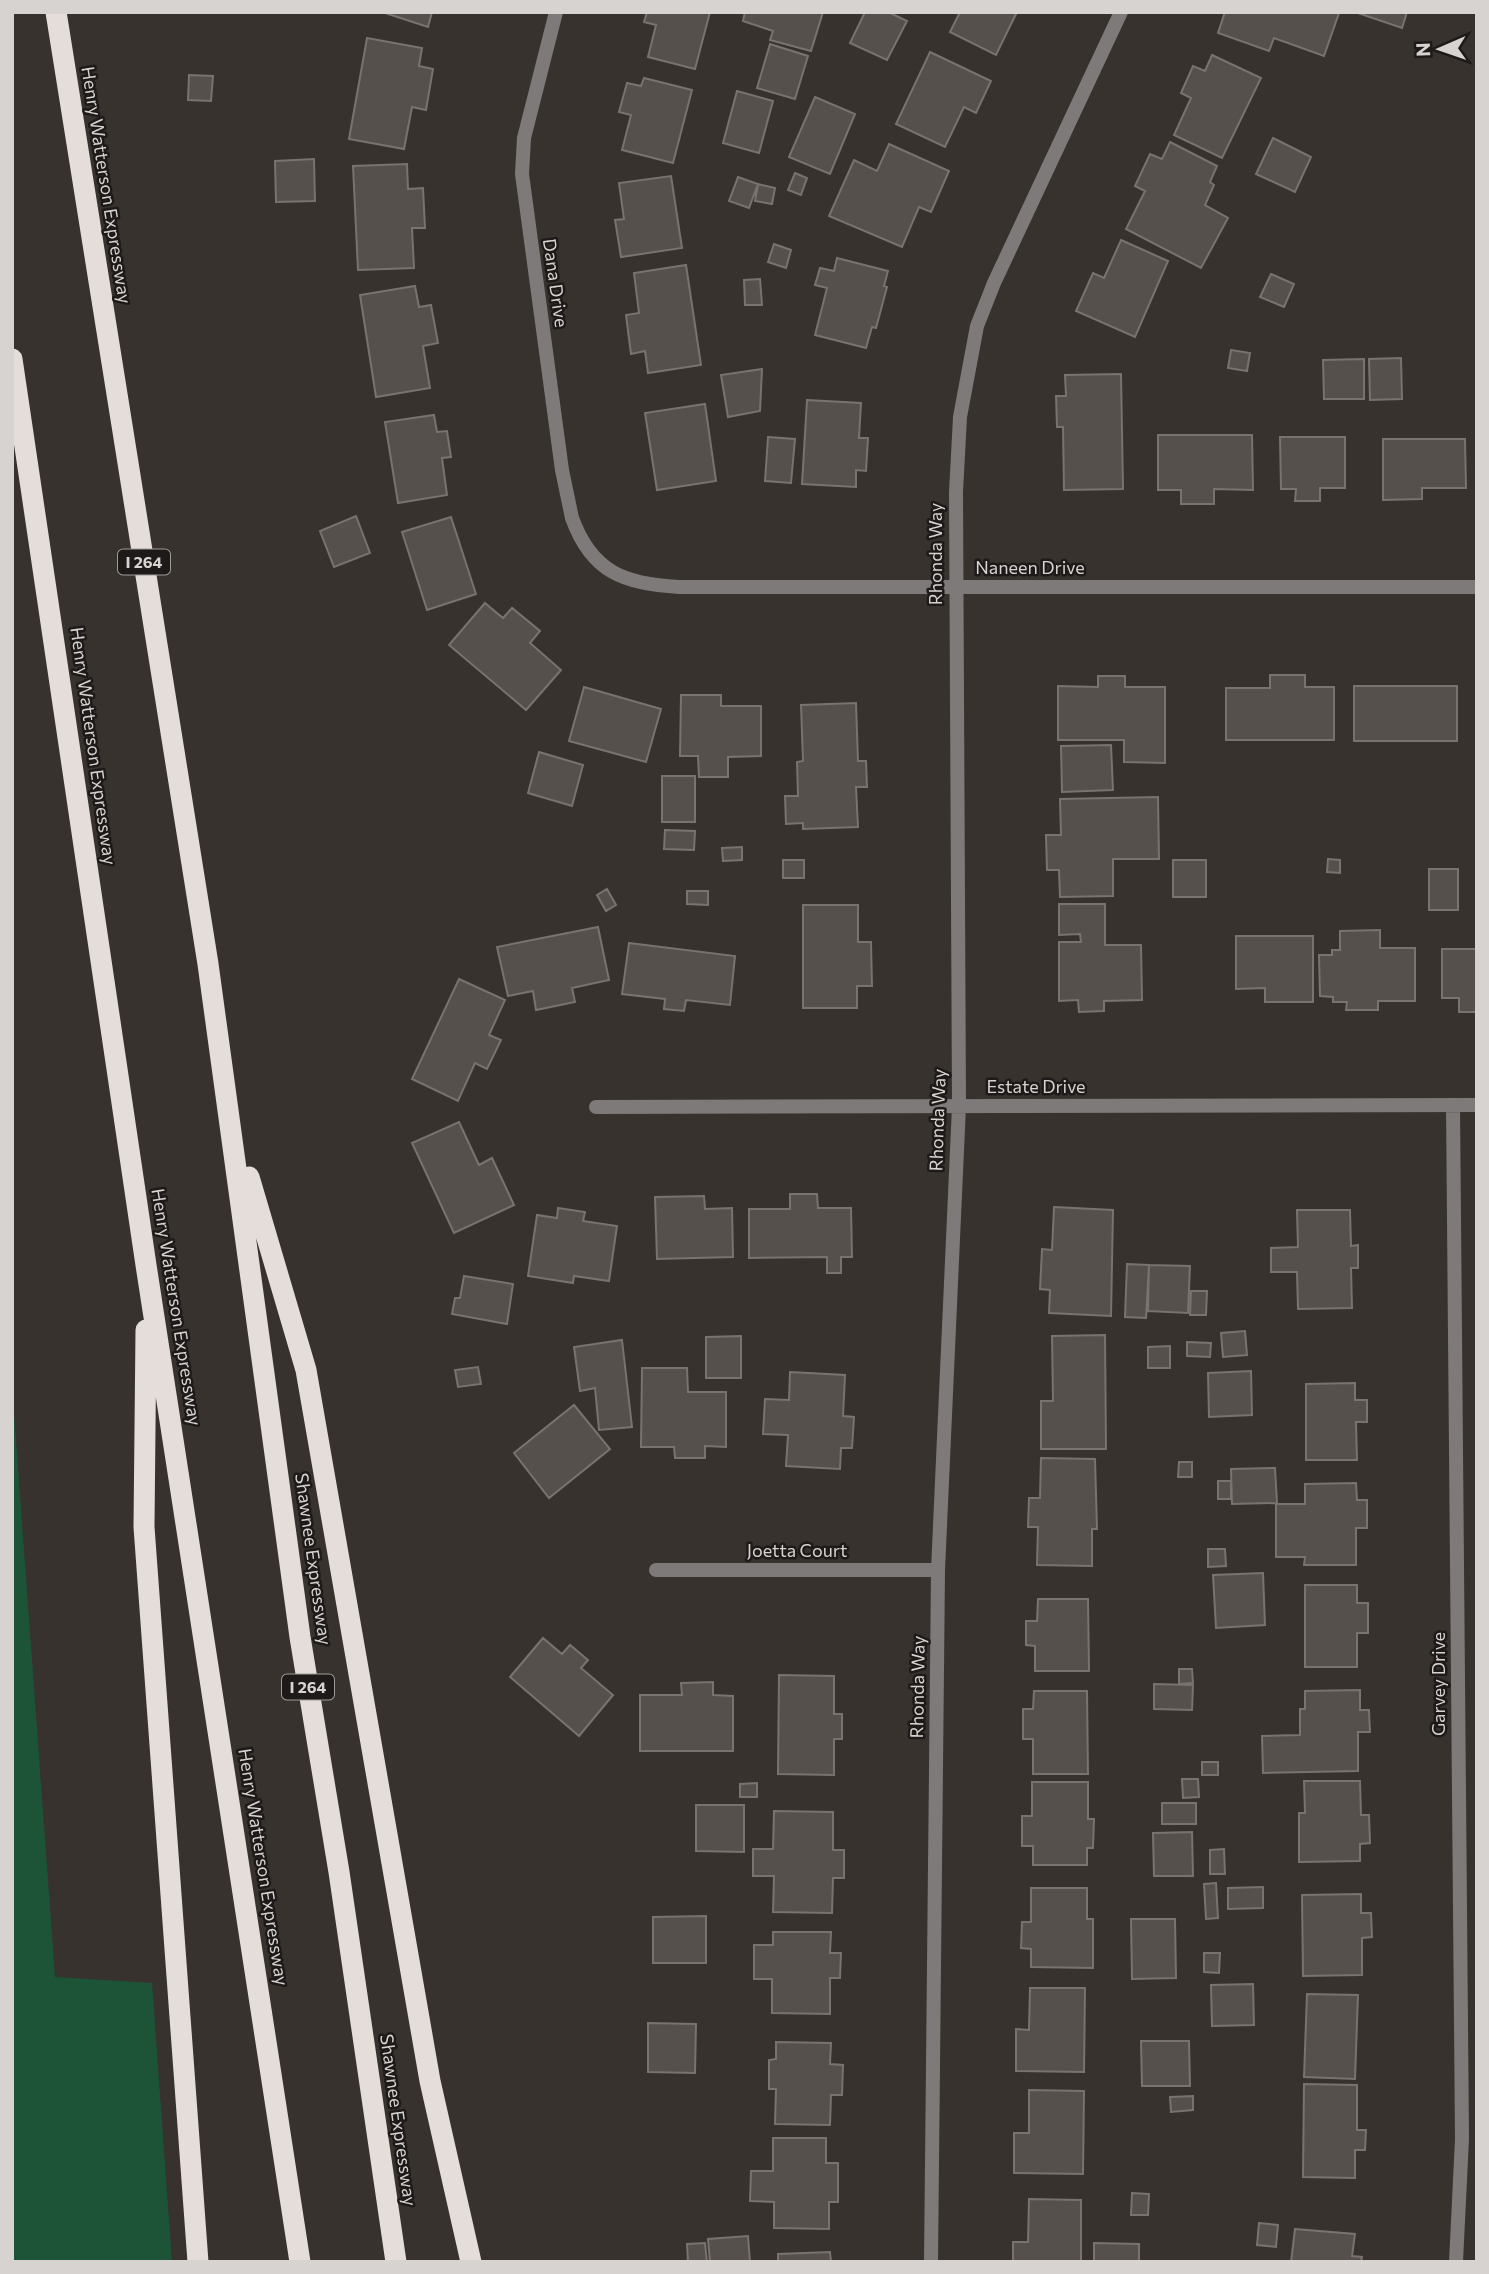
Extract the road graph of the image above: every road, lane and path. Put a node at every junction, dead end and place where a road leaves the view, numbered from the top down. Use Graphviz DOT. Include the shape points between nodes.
graph roads {
  1 [pos="56,12"];
  2 [pos="556,12"];
  3 [pos="1121,12"];
  4 [pos="12,359"];
  5 [pos="592,556"];
  6 [pos="1477,587"];
  7 [pos="955,588"];
  8 [pos="1453,1105"];
  9 [pos="1477,1105"];
  10 [pos="959,1106"];
  11 [pos="596,1107"];
  12 [pos="229,1111"];
  13 [pos="146,1265"];
  14 [pos="656,1570"];
  15 [pos="938,1570"];
  16 [pos="198,2262"];
  17 [pos="300,2262"];
  18 [pos="396,2262"];
  19 [pos="471,2262"];
  20 [pos="931,2262"];
  21 [pos="1455,2262"];
  1 -- 12 [label="highway, Henry Watterson Expressway / I 264"];
  2 -- 5 [label="street, Dana Drive" via="524,138 522,174 562,470 572,518"];
  3 -- 7 [label="street, Rhonda Way" via="977,326 960,417"];
  4 -- 13 [label="highway, Henry Watterson Expressway"];
  5 -- 7 [label="street, Naneen Drive" via="627,580 649,585"];
  6 -- 7 [label="street, Naneen Drive"];
  7 -- 10 [label="street, Rhonda Way"];
  8 -- 9 [label="street, Estate Drive"];
  8 -- 10 [label="street, Estate Drive"];
  8 -- 21 [label="street, Garvey Drive" via="1462,2139"];
  10 -- 11 [label="street, Estate Drive"];
  10 -- 15 [label="street, Rhonda Way"];
  12 -- 18 [label="highway, Shawnee Expressway / I 264" via="300,1637"];
  12 -- 19 [label="highway" via="306,1370 430,2081"];
  13 -- 16 [label="highway" via="144,1527"];
  13 -- 17 [label="highway, Henry Watterson Expressway"];
  14 -- 15 [label="street, Joetta Court"];
  15 -- 20 [label="street, Rhonda Way"];
}
